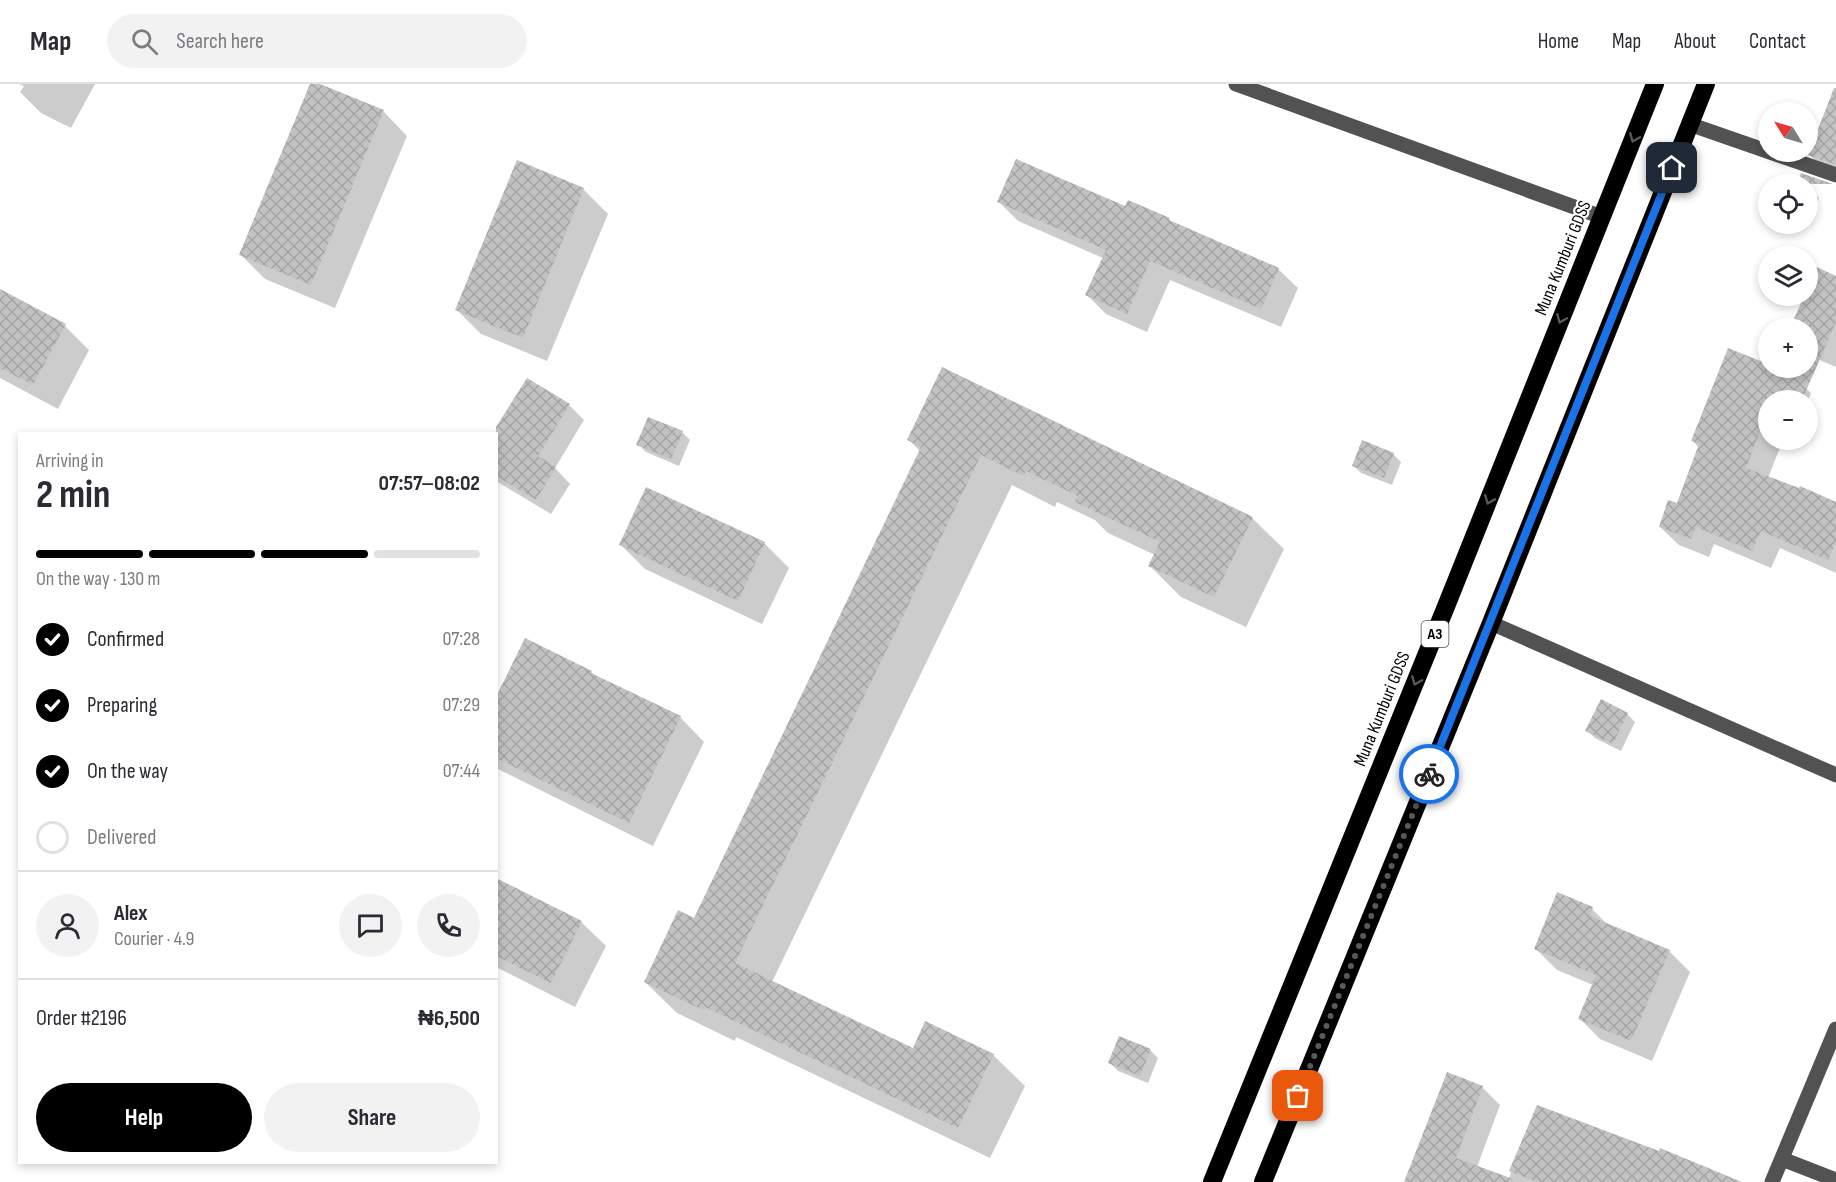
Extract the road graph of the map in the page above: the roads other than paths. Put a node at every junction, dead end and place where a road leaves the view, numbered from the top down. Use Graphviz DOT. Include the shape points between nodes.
graph roads {
  1 [pos="1236,84"];
  2 [pos="1655,84"];
  3 [pos="1706,84"];
  4 [pos="1689,124"];
  5 [pos="1836,175"];
  6 [pos="1602,218"];
  7 [pos="1491,623"];
  8 [pos="1836,775"];
  9 [pos="1836,1029"];
  10 [pos="1782,1159"];
  11 [pos="1836,1180"];
  12 [pos="1212,1182"];
  13 [pos="1263,1182"];
  14 [pos="1772,1182"];
  1 -- 6 [label="street"];
  2 -- 6 [label="highway, Muna Kumburi GDSS / A3, one-way"];
  3 -- 4 [label="highway"];
  4 -- 5 [label="street"];
  4 -- 7 [label="highway"];
  6 -- 12 [label="highway, Muna Kumburi GDSS / A3, one-way"];
  7 -- 8 [label="street"];
  7 -- 13 [label="highway"];
  9 -- 10 [label="street"];
  10 -- 11 [label="street"];
  10 -- 14 [label="street"];
}
